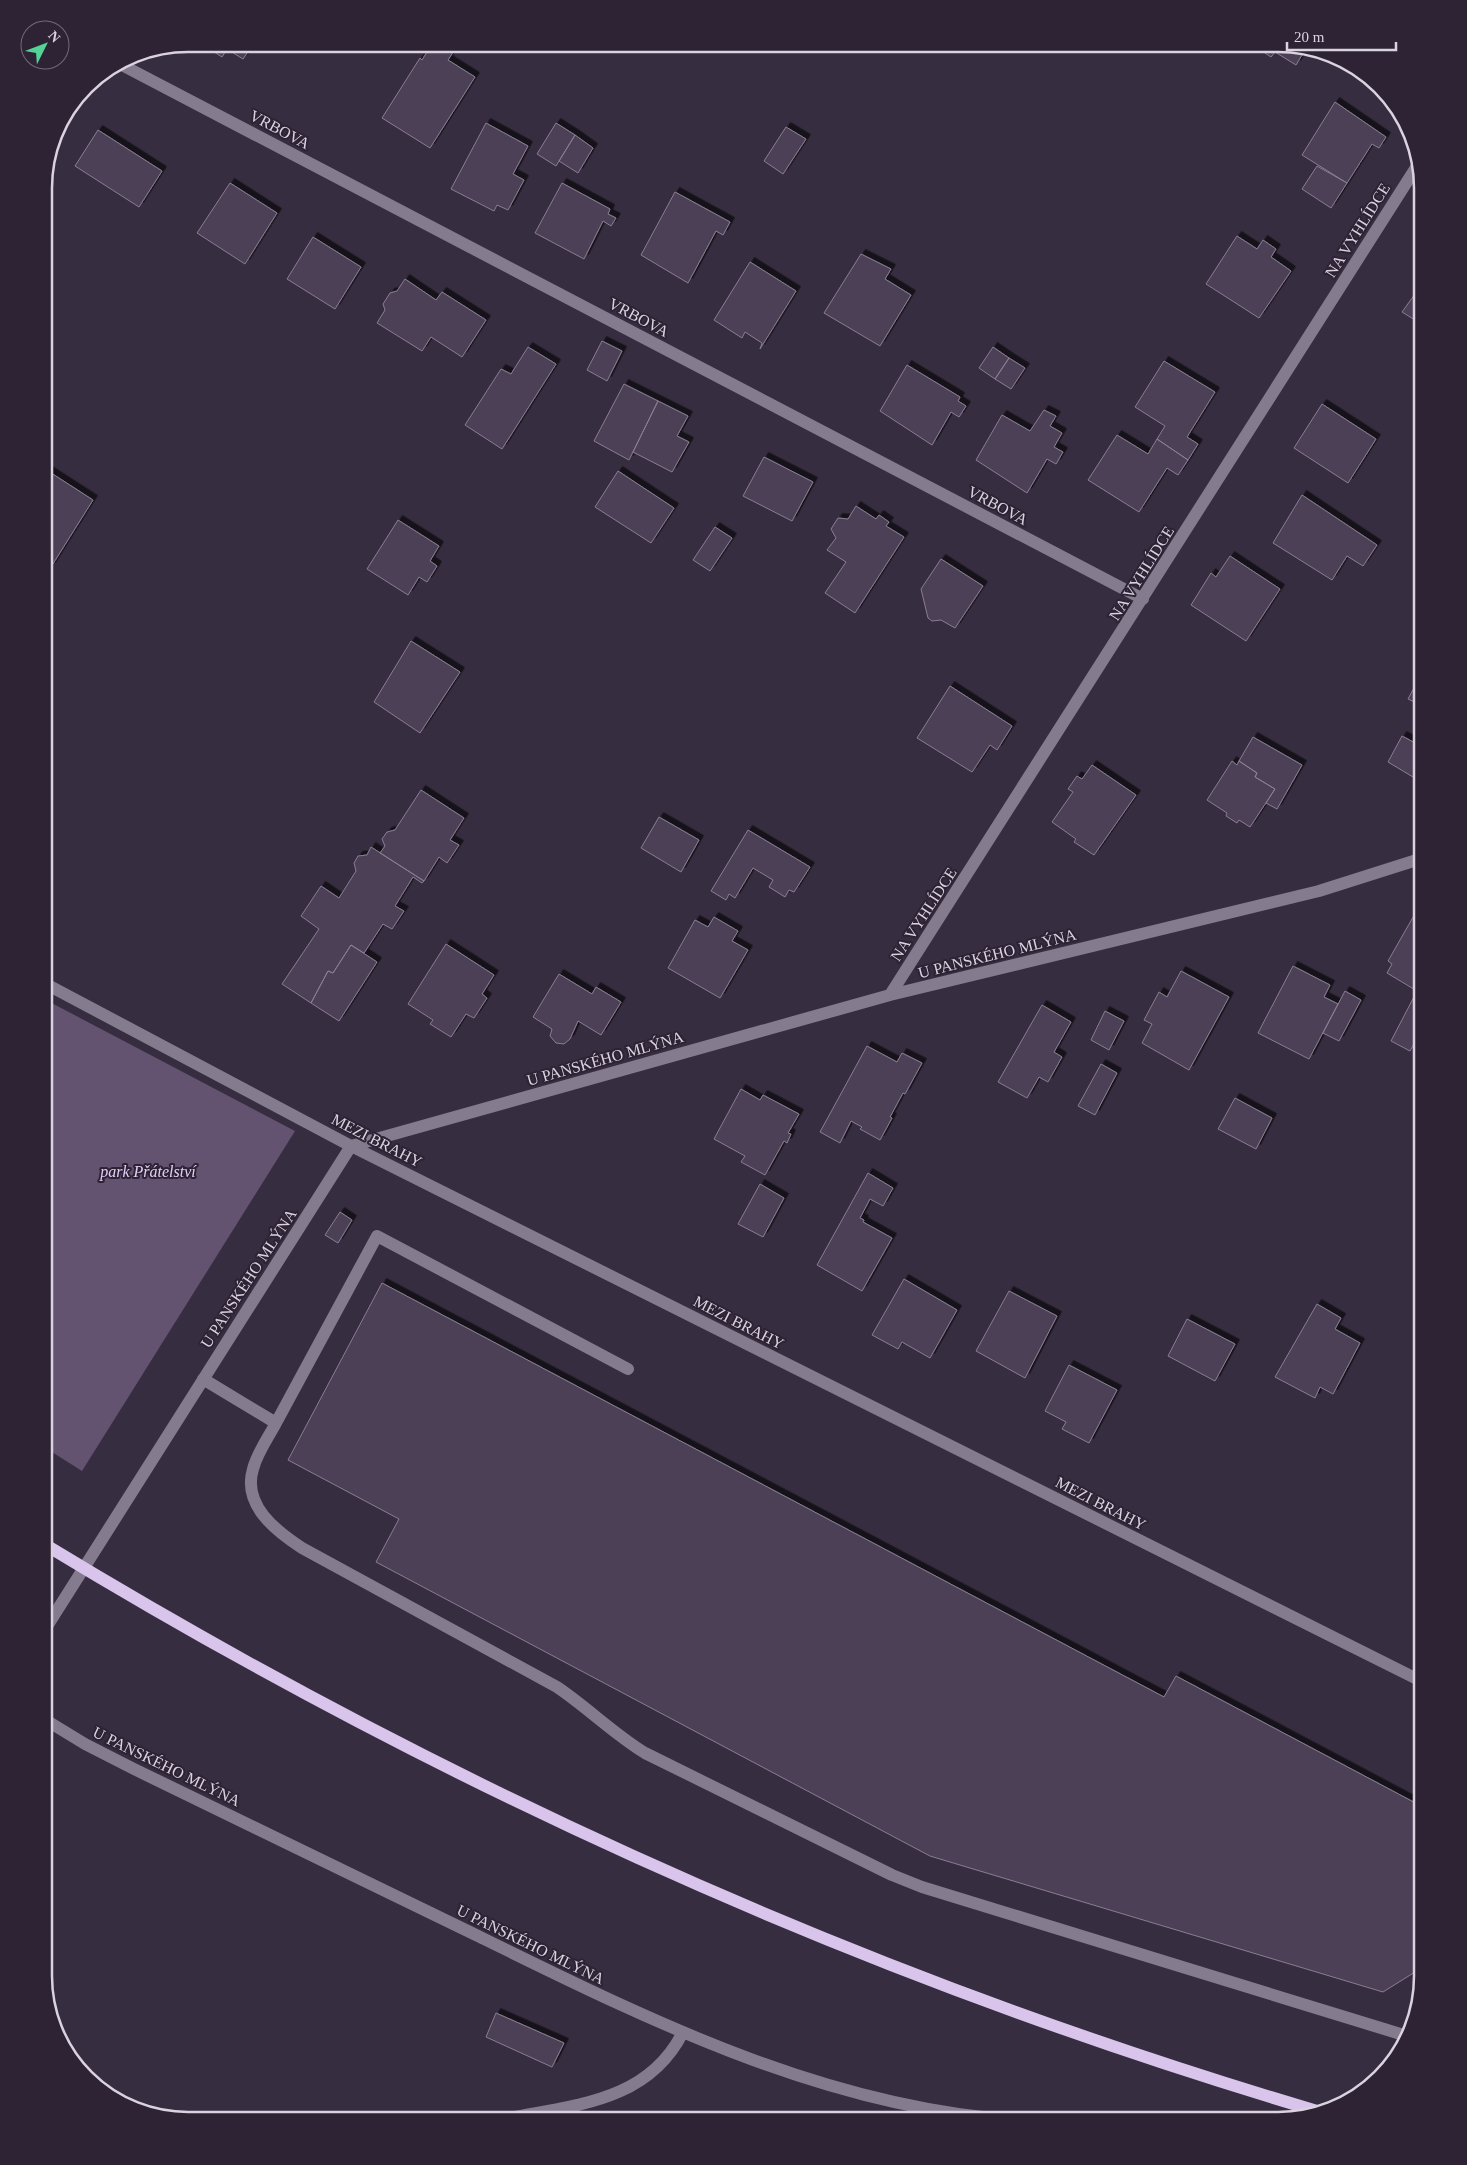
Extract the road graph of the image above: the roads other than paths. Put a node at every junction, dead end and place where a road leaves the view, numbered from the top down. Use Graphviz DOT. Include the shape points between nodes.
graph roads {
  1 [pos="127,68"];
  2 [pos="1413,172"];
  3 [pos="1143,599"];
  4 [pos="1414,861"];
  5 [pos="53,988"];
  6 [pos="890,995"];
  7 [pos="351,1146"];
  8 [pos="628,1369"];
  9 [pos="203,1379"];
  10 [pos="276,1423"];
  11 [pos="52,1549"];
  12 [pos="82,1568"];
  13 [pos="52,1617"];
  14 [pos="1414,1678"];
  15 [pos="52,1724"];
  16 [pos="683,2032"];
  17 [pos="1401,2034"];
  18 [pos="1310,2109"];
  19 [pos="542,2112"];
  20 [pos="947,2112"];
  1 -- 3 [label="street, VRBOVA"];
  2 -- 3 [label="street, NA VYHLÍDCE"];
  3 -- 6 [label="street, NA VYHLÍDCE"];
  4 -- 6 [label="street, U PANSKÉHO MLÝNA" via="1319,892"];
  5 -- 7 [label="street, MEZI BRAHY"];
  6 -- 7 [label="street, U PANSKÉHO MLÝNA"];
  7 -- 9 [label="street, U PANSKÉHO MLÝNA"];
  7 -- 14 [label="street, MEZI BRAHY"];
  8 -- 10 [label="street" via="377,1236"];
  9 -- 10 [label="street"];
  9 -- 12 [label="street, U PANSKÉHO MLÝNA"];
  10 -- 17 [label="street" via="252,1470 251,1486 255,1503 264,1518 282,1535 557,1688 645,1753 922,1887"];
  11 -- 12 [label="main road"];
  12 -- 13 [label="street, U PANSKÉHO MLÝNA"];
  12 -- 18 [label="main road" via="173,1622 403,1746 580,1832 688,1880 880,1961 964,1992 1125,2050"];
  15 -- 16 [label="street, U PANSKÉHO MLÝNA" via="134,1769 572,1982"];
  16 -- 19 [label="street" via="674,2051 658,2067 599,2101"];
  16 -- 20 [label="street, U PANSKÉHO MLÝNA" via="808,2081 858,2095"];
}
